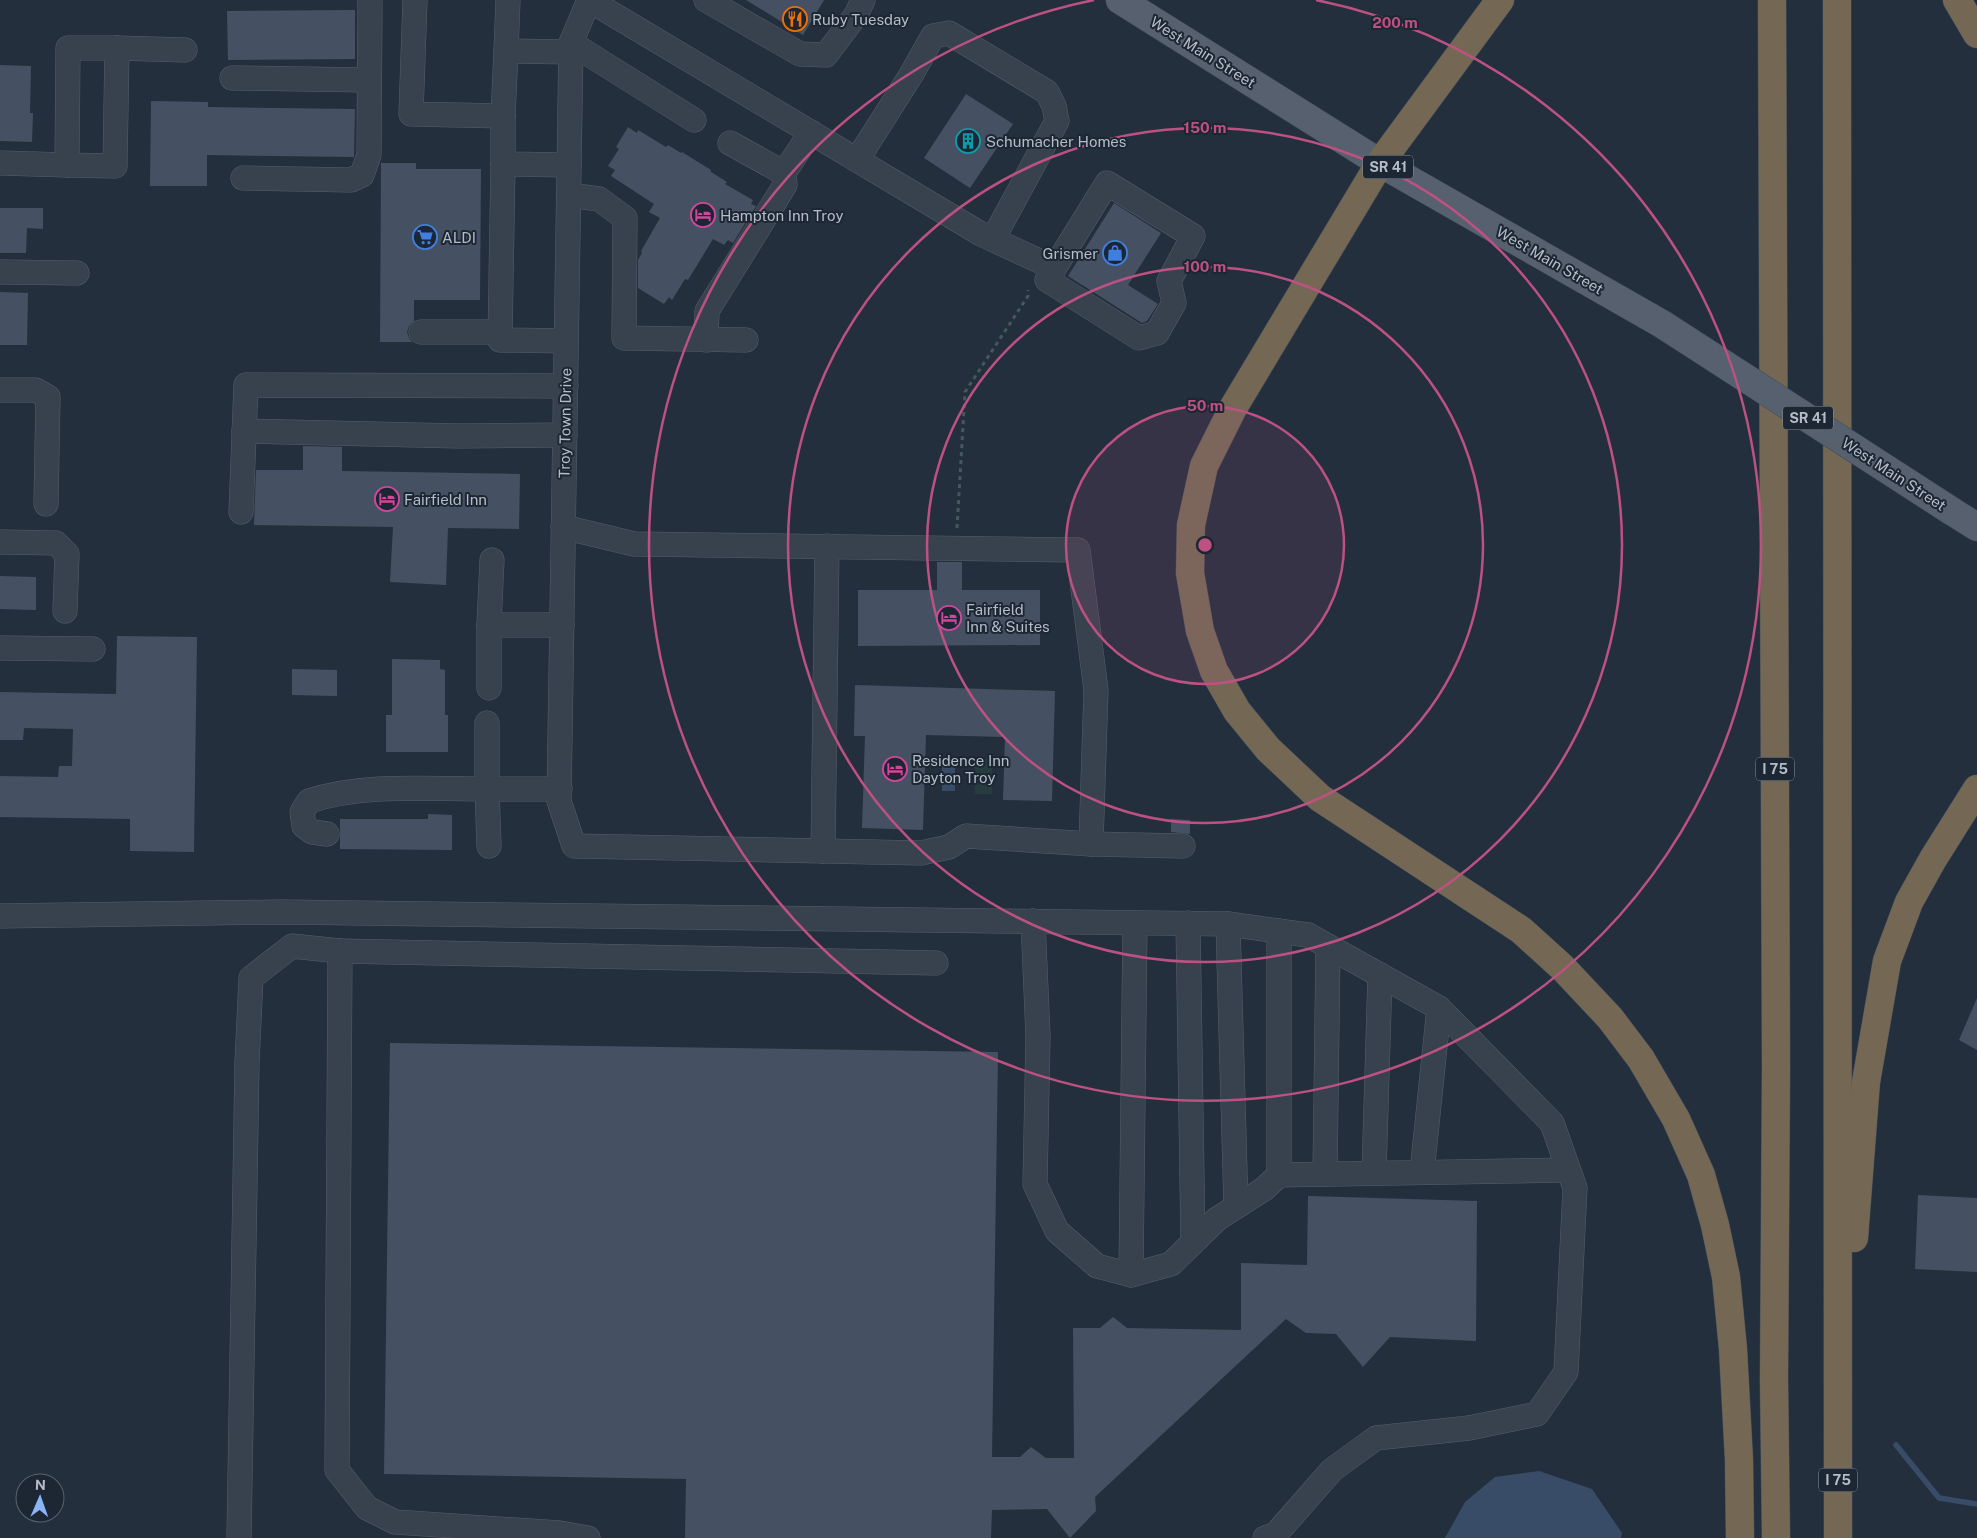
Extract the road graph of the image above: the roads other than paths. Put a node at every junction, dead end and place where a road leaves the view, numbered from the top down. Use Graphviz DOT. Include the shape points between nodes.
graph roads {
  1 [pos="370,0"];
  2 [pos="415,0"];
  3 [pos="508,0"];
  4 [pos="589,0"];
  5 [pos="706,0"];
  6 [pos="863,0"];
  7 [pos="1120,0"];
  8 [pos="1500,0"];
  9 [pos="1772,0"];
  10 [pos="1837,0"];
  11 [pos="1957,0"];
  12 [pos="1977,34"];
  13 [pos="117,48"];
  14 [pos="571,48"];
  15 [pos="185,50"];
  16 [pos="506,51"];
  17 [pos="232,78"];
  18 [pos="369,80"];
  19 [pos="503,116"];
  20 [pos="694,120"];
  21 [pos="811,132"];
  22 [pos="730,143"];
  23 [pos="857,160"];
  24 [pos="0,163"];
  25 [pos="1380,163"];
  26 [pos="502,164"];
  27 [pos="67,165"];
  28 [pos="569,165"];
  29 [pos="784,173"];
  30 [pos="243,178"];
  31 [pos="569,195"];
  32 [pos="993,239"];
  33 [pos="1054,268"];
  34 [pos="0,272"];
  35 [pos="78,273"];
  36 [pos="421,332"];
  37 [pos="500,332"];
  38 [pos="706,340"];
  39 [pos="746,340"];
  40 [pos="566,341"];
  41 [pos="566,386"];
  42 [pos="0,390"];
  43 [pos="244,431"];
  44 [pos="565,435"];
  45 [pos="46,504"];
  46 [pos="241,512"];
  47 [pos="564,527"];
  48 [pos="1977,527"];
  49 [pos="0,542"];
  50 [pos="827,546"];
  51 [pos="492,560"];
  52 [pos="65,611"];
  53 [pos="562,625"];
  54 [pos="489,626"];
  55 [pos="0,648"];
  56 [pos="93,649"];
  57 [pos="489,688"];
  58 [pos="487,723"];
  59 [pos="487,789"];
  60 [pos="560,789"];
  61 [pos="1977,789"];
  62 [pos="327,834"];
  63 [pos="1091,844"];
  64 [pos="488,846"];
  65 [pos="1183,846"];
  66 [pos="822,851"];
  67 [pos="0,916"];
  68 [pos="1033,921"];
  69 [pos="1136,923"];
  70 [pos="1188,923"];
  71 [pos="1228,924"];
  72 [pos="1279,931"];
  73 [pos="1328,946"];
  74 [pos="340,951"];
  75 [pos="936,963"];
  76 [pos="1380,975"];
  77 [pos="1439,1008"];
  78 [pos="1568,1170"];
  79 [pos="1422,1172"];
  80 [pos="1374,1173"];
  81 [pos="1325,1174"];
  82 [pos="1279,1175"];
  83 [pos="1236,1206"];
  84 [pos="1193,1242"];
  85 [pos="1131,1275"];
  86 [pos="1838,1422"];
  87 [pos="239,1538"];
  88 [pos="588,1538"];
  89 [pos="1265,1538"];
  90 [pos="1740,1538"];
  91 [pos="1776,1538"];
  92 [pos="1838,1538"];
  1 -- 18 [label="street"];
  2 -- 19 [label="street" via="411,114"];
  3 -- 16 [label="street"];
  4 -- 14 [label="street, Troy Town Drive"];
  4 -- 21 [label="street"];
  5 -- 6 [label="street" via="800,54 826,55 856,15"];
  7 -- 25 [label="main road, West Main Street / SR 41"];
  8 -- 25 [label="highway"];
  9 -- 91 [label="highway, I 75"];
  10 -- 86 [label="highway, I 75"];
  11 -- 12 [label="highway"];
  13 -- 15 [label="street"];
  13 -- 27 [label="street" via="68,48"];
  13 -- 27 [label="street" via="115,166"];
  14 -- 16 [label="street"];
  14 -- 20 [label="street"];
  14 -- 28 [label="street, Troy Town Drive"];
  16 -- 19 [label="street"];
  17 -- 18 [label="street"];
  18 -- 30 [label="street" via="369,156 362,175 351,180"];
  19 -- 26 [label="street"];
  21 -- 23 [label="street"];
  21 -- 29 [label="street"];
  22 -- 29 [label="street"];
  23 -- 32 [label="street"];
  23 -- 32 [label="street" via="933,36 949,33 1047,92 1054,106 1057,122"];
  24 -- 27 [label="street"];
  25 -- 48 [label="main road, West Main Street / SR 41, bridge" via="1662,324"];
  25 -- 90 [label="highway" via="1233,408 1204,466 1191,525 1190,573 1200,630 1214,672 1237,712 1268,749 1320,798 1521,930 1563,968 1610,1018 1646,1068 1676,1119 1701,1175 1726,1277 1734,1358"];
  26 -- 28 [label="street"];
  26 -- 37 [label="street"];
  28 -- 31 [label="street, Troy Town Drive"];
  29 -- 38 [label="street" via="785,186 707,311"];
  31 -- 38 [label="street" via="599,199 625,218 624,338"];
  31 -- 40 [label="street, Troy Town Drive"];
  32 -- 33 [label="street"];
  33 -- 33 [label="street" via="1047,280 1139,338 1157,332 1174,303 1170,281 1193,236 1107,182"];
  34 -- 35 [label="street"];
  36 -- 37 [label="street"];
  37 -- 40 [label="street" via="500,340"];
  38 -- 39 [label="street"];
  40 -- 41 [label="street, Troy Town Drive"];
  41 -- 43 [label="street" via="246,385"];
  41 -- 44 [label="street, Troy Town Drive"];
  42 -- 45 [label="street" via="36,390 48,397"];
  43 -- 44 [label="street" via="410,436"];
  43 -- 46 [label="street"];
  44 -- 47 [label="street, Troy Town Drive"];
  47 -- 50 [label="street" via="634,544"];
  47 -- 53 [label="street, Troy Town Drive"];
  49 -- 52 [label="street" via="56,543 67,554"];
  50 -- 63 [label="street" via="1078,550 1096,690"];
  50 -- 66 [label="street"];
  51 -- 54 [label="street"];
  53 -- 54 [label="street"];
  53 -- 60 [label="street, Troy Town Drive"];
  54 -- 57 [label="street"];
  55 -- 56 [label="street"];
  58 -- 59 [label="street"];
  59 -- 60 [label="street"];
  59 -- 62 [label="street" via="354,791 309,801 302,812 304,826 312,832"];
  59 -- 64 [label="street"];
  60 -- 66 [label="street, Troy Town Drive" via="559,801 574,846"];
  61 -- 86 [label="highway" via="1910,902 1886,961 1866,1082"];
  63 -- 65 [label="street"];
  63 -- 66 [label="street" via="966,836 949,847 921,853"];
  67 -- 68 [label="street" via="281,912"];
  68 -- 69 [label="street"];
  68 -- 85 [label="street" via="1038,1036 1035,1184 1057,1231 1097,1266"];
  69 -- 70 [label="street"];
  69 -- 85 [label="street"];
  70 -- 71 [label="street"];
  70 -- 84 [label="street"];
  71 -- 72 [label="street"];
  71 -- 83 [label="street"];
  72 -- 73 [label="street" via="1308,935"];
  72 -- 82 [label="street"];
  73 -- 76 [label="street"];
  73 -- 81 [label="street"];
  74 -- 75 [label="street"];
  74 -- 87 [label="street" via="292,946 251,978"];
  74 -- 88 [label="street" via="337,1470 367,1508 395,1522"];
  76 -- 77 [label="street"];
  76 -- 80 [label="street"];
  77 -- 78 [label="street" via="1552,1123"];
  77 -- 79 [label="street"];
  78 -- 79 [label="street"];
  78 -- 89 [label="street" via="1574,1188 1566,1372 1537,1414 1469,1428 1376,1438 1332,1470 1276,1534"];
  79 -- 80 [label="street"];
  80 -- 81 [label="street"];
  81 -- 82 [label="street"];
  82 -- 83 [label="street" via="1264,1189"];
  83 -- 84 [label="street"];
  84 -- 85 [label="street" via="1171,1264"];
  86 -- 92 [label="highway, I 75"];
}
